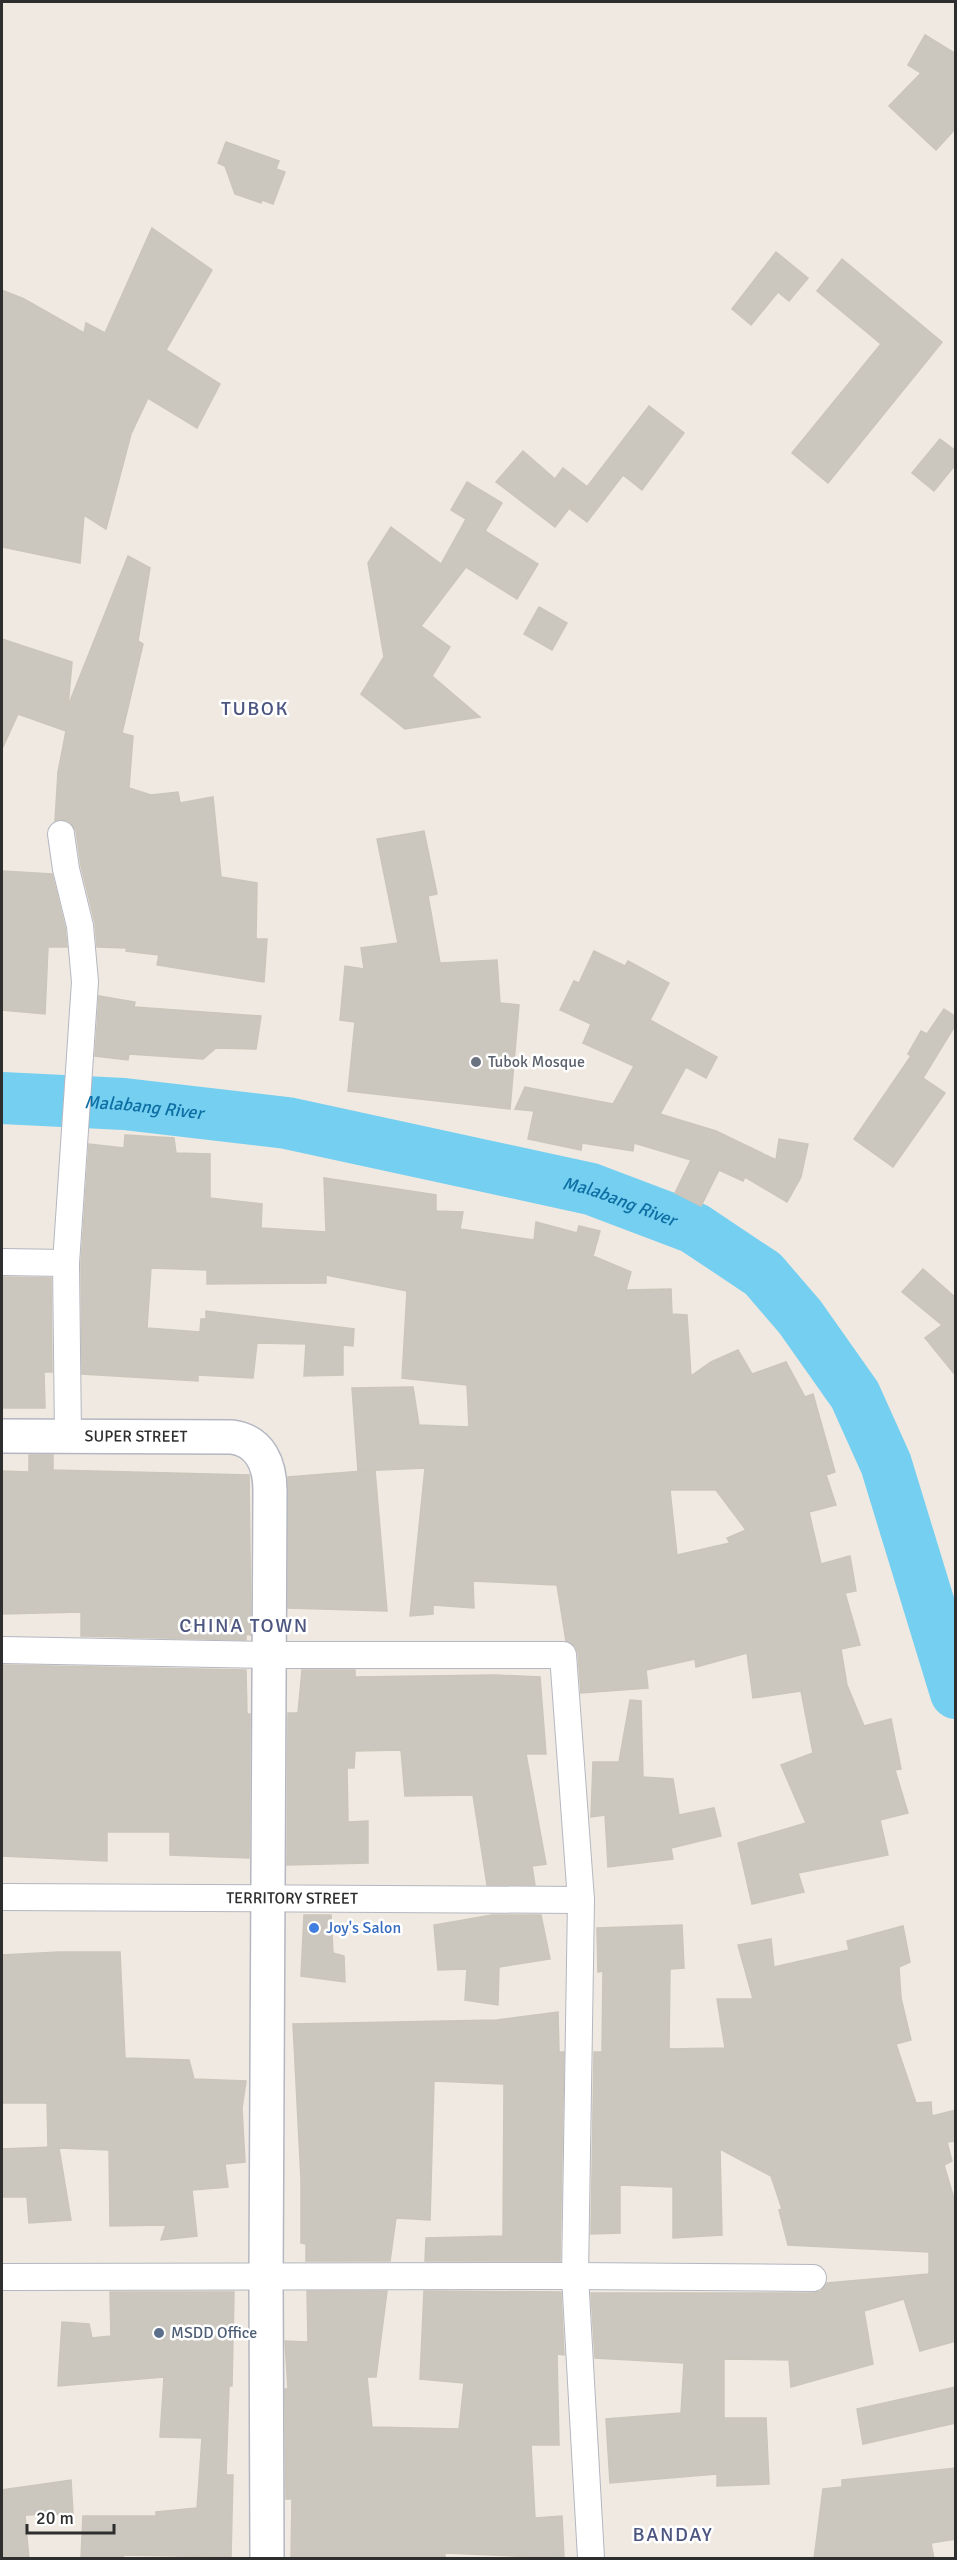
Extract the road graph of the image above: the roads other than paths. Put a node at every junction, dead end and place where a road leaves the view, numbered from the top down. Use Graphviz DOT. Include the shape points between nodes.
graph roads {
  1 [pos="61,834"];
  2 [pos="2,1262"];
  3 [pos="66,1263"];
  4 [pos="2,1436"];
  5 [pos="68,1437"];
  6 [pos="2,1650"];
  7 [pos="270,1655"];
  8 [pos="2,1897"];
  9 [pos="268,1898"];
  10 [pos="581,1900"];
  11 [pos="266,2276"];
  12 [pos="575,2276"];
  13 [pos="2,2277"];
  14 [pos="813,2278"];
  15 [pos="267,2559"];
  16 [pos="591,2559"];
  1 -- 3 [label="street" via="80,926 85,982"];
  2 -- 3 [label="street"];
  3 -- 5 [label="street"];
  4 -- 5 [label="street, SUPER STREET"];
  5 -- 7 [label="street, SUPER STREET" via="232,1437 244,1439 262,1455 268,1467 270,1491"];
  6 -- 7 [label="street"];
  7 -- 9 [label="street"];
  7 -- 10 [label="street" via="562,1655"];
  8 -- 9 [label="street, TERRITORY STREET"];
  9 -- 10 [label="street, TERRITORY STREET"];
  9 -- 11 [label="street"];
  10 -- 12 [label="street"];
  11 -- 12 [label="street"];
  11 -- 13 [label="street"];
  11 -- 15 [label="street"];
  12 -- 14 [label="street"];
  12 -- 16 [label="street"];
}
